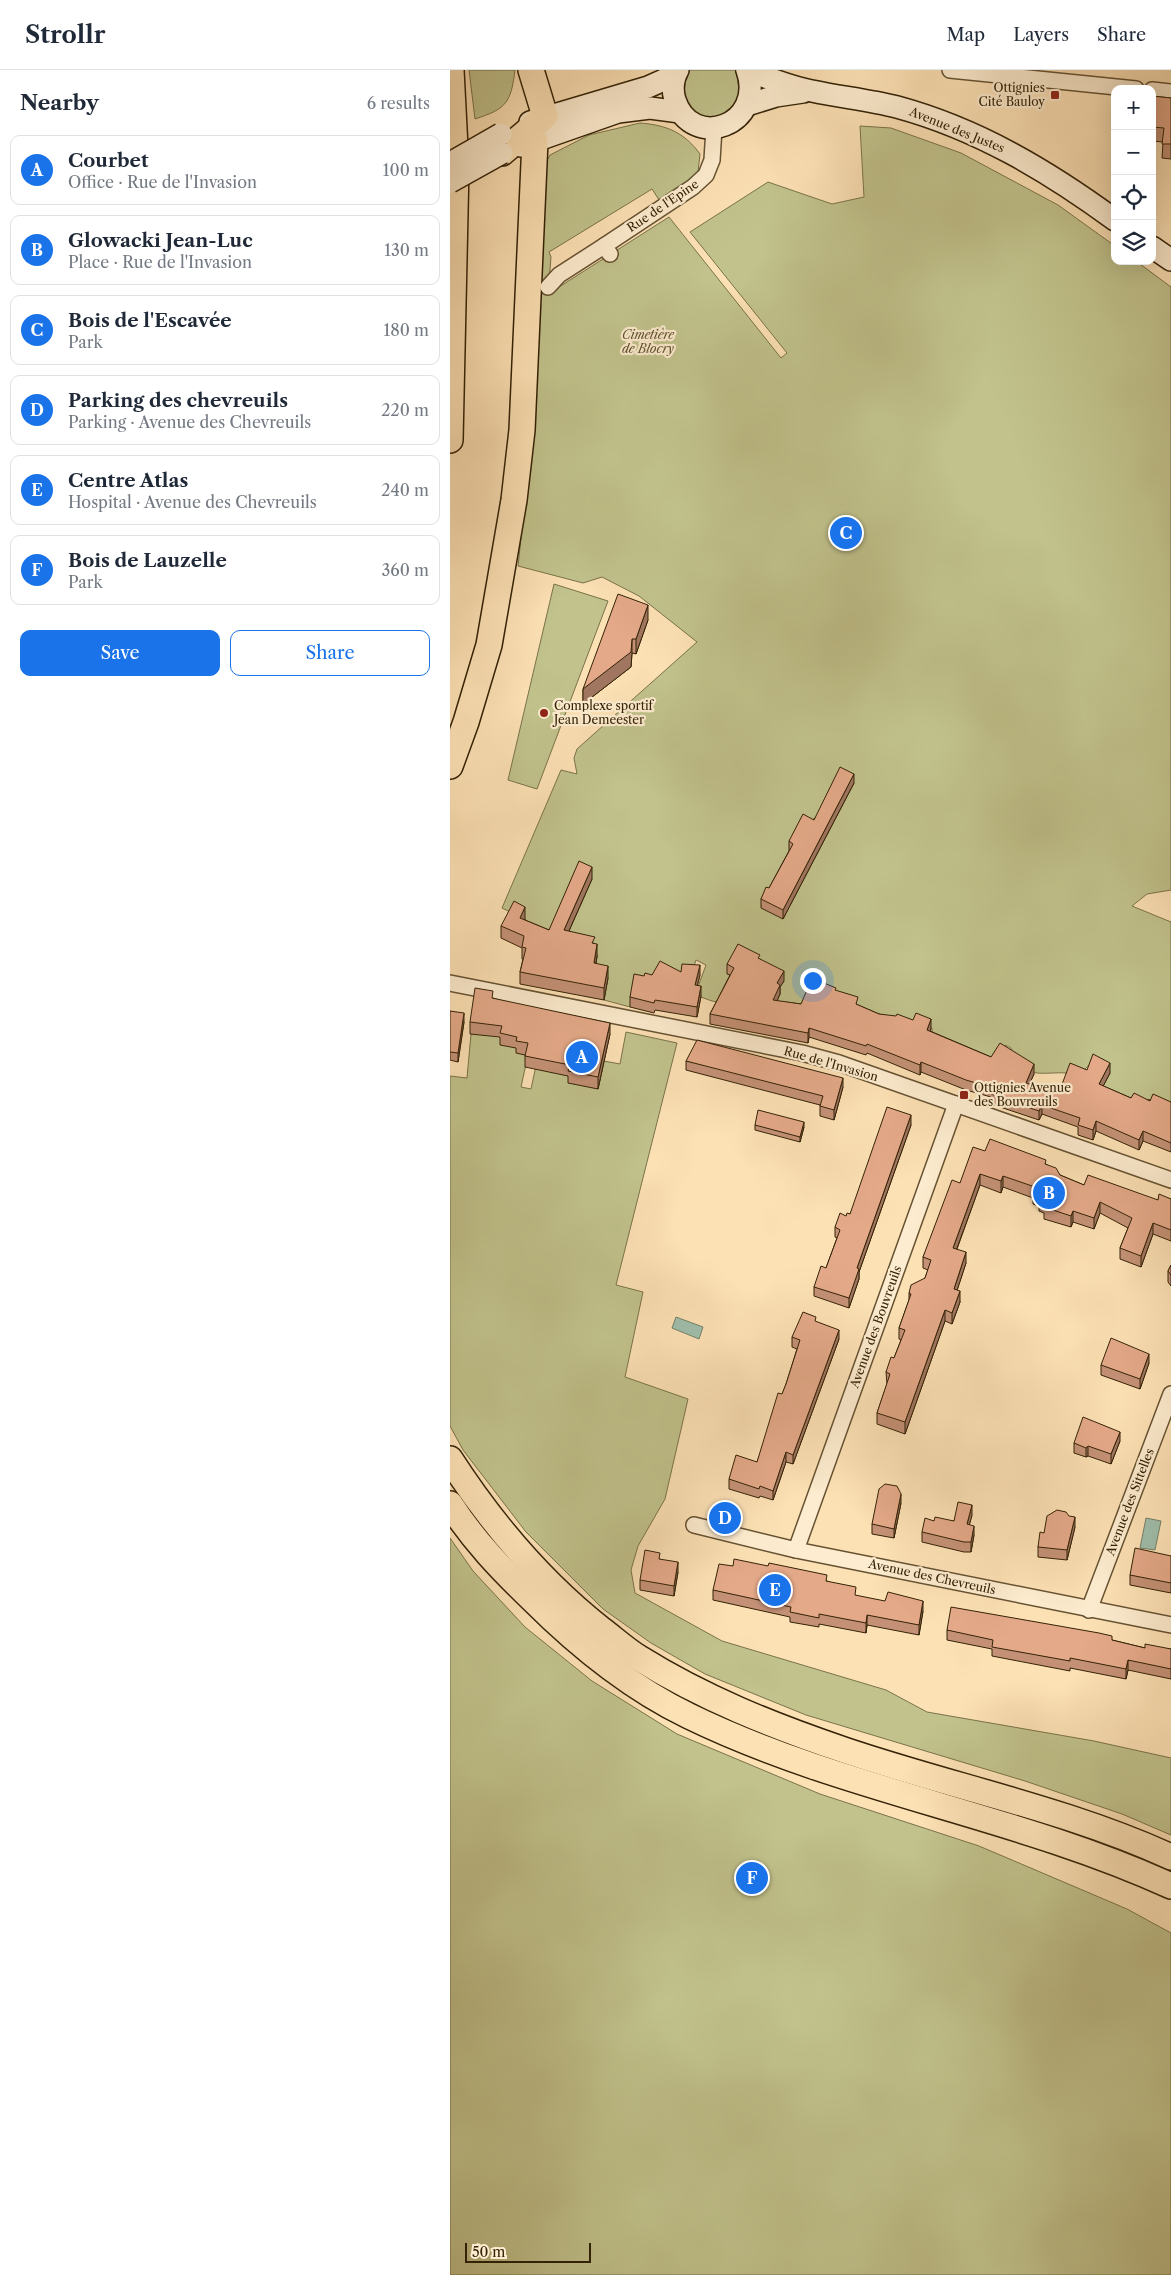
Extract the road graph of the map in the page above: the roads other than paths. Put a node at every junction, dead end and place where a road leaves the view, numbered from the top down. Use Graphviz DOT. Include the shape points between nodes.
graph roads {
  1 [pos="451,70"];
  2 [pos="531,70"];
  3 [pos="747,70"];
  4 [pos="950,70"];
  5 [pos="676,73"];
  6 [pos="1111,86"];
  7 [pos="1156,90"];
  8 [pos="811,91"];
  9 [pos="1171,92"];
  10 [pos="748,105"];
  11 [pos="680,112"];
  12 [pos="544,116"];
  13 [pos="714,128"];
  14 [pos="535,141"];
  15 [pos="501,144"];
  16 [pos="450,163"];
  17 [pos="450,182"];
  18 [pos="1111,217"];
  19 [pos="1156,250"];
  20 [pos="1171,260"];
  21 [pos="548,287"];
  22 [pos="450,440"];
  23 [pos="450,766"];
  24 [pos="450,983"];
  25 [pos="956,1104"];
  26 [pos="1171,1180"];
  27 [pos="1171,1394"];
  28 [pos="450,1459"];
  29 [pos="450,1504"];
  30 [pos="694,1525"];
  31 [pos="796,1550"];
  32 [pos="1089,1610"];
  33 [pos="1171,1625"];
  34 [pos="1171,1857"];
  35 [pos="1171,1886"];
  1 -- 22 [label="highway" via="456,167"];
  2 -- 12 [label="highway"];
  3 -- 8 [label="main road, Avenue des Justes"];
  3 -- 10 [label="main road"];
  4 -- 6 [label="street"];
  5 -- 11 [label="main road" via="673,89"];
  5 -- 12 [label="main road" via="648,87"];
  7 -- 9 [label="street"];
  8 -- 10 [label="main road, Avenue des Justes" via="776,96"];
  8 -- 18 [label="main road, Avenue des Justes" via="898,107 975,135 1058,180"];
  10 -- 13 [label="main road" via="730,124"];
  11 -- 13 [label="main road" via="695,124"];
  11 -- 14 [label="main road" via="650,108 618,112"];
  12 -- 15 [label="highway"];
  13 -- 21 [label="street, Rue de l'Epine" via="712,160 706,175 607,250 559,275"];
  14 -- 15 [label="main road"];
  14 -- 23 [label="highway" via="522,430 514,500 489,645"];
  15 -- 16 [label="main road, bridge"];
  15 -- 17 [label="main road, bridge"];
  19 -- 20 [label="main road"];
  24 -- 25 [label="street, Rue de l'Invasion" via="802,1053"];
  25 -- 26 [label="street, Rue de l'Invasion"];
  25 -- 31 [label="street, Avenue des Bouvreuils"];
  27 -- 32 [label="street, Avenue des Sittelles"];
  28 -- 34 [label="highway" via="478,1504 567,1603 637,1657 694,1689 766,1722 845,1751 1045,1810"];
  29 -- 35 [label="highway" via="499,1568 556,1624 623,1677 688,1715 756,1746 845,1777 1041,1836"];
  30 -- 31 [label="street, Avenue des Chevreuils"];
  31 -- 32 [label="street, Avenue des Chevreuils"];
  32 -- 33 [label="street, Avenue des Chevreuils"];
}
